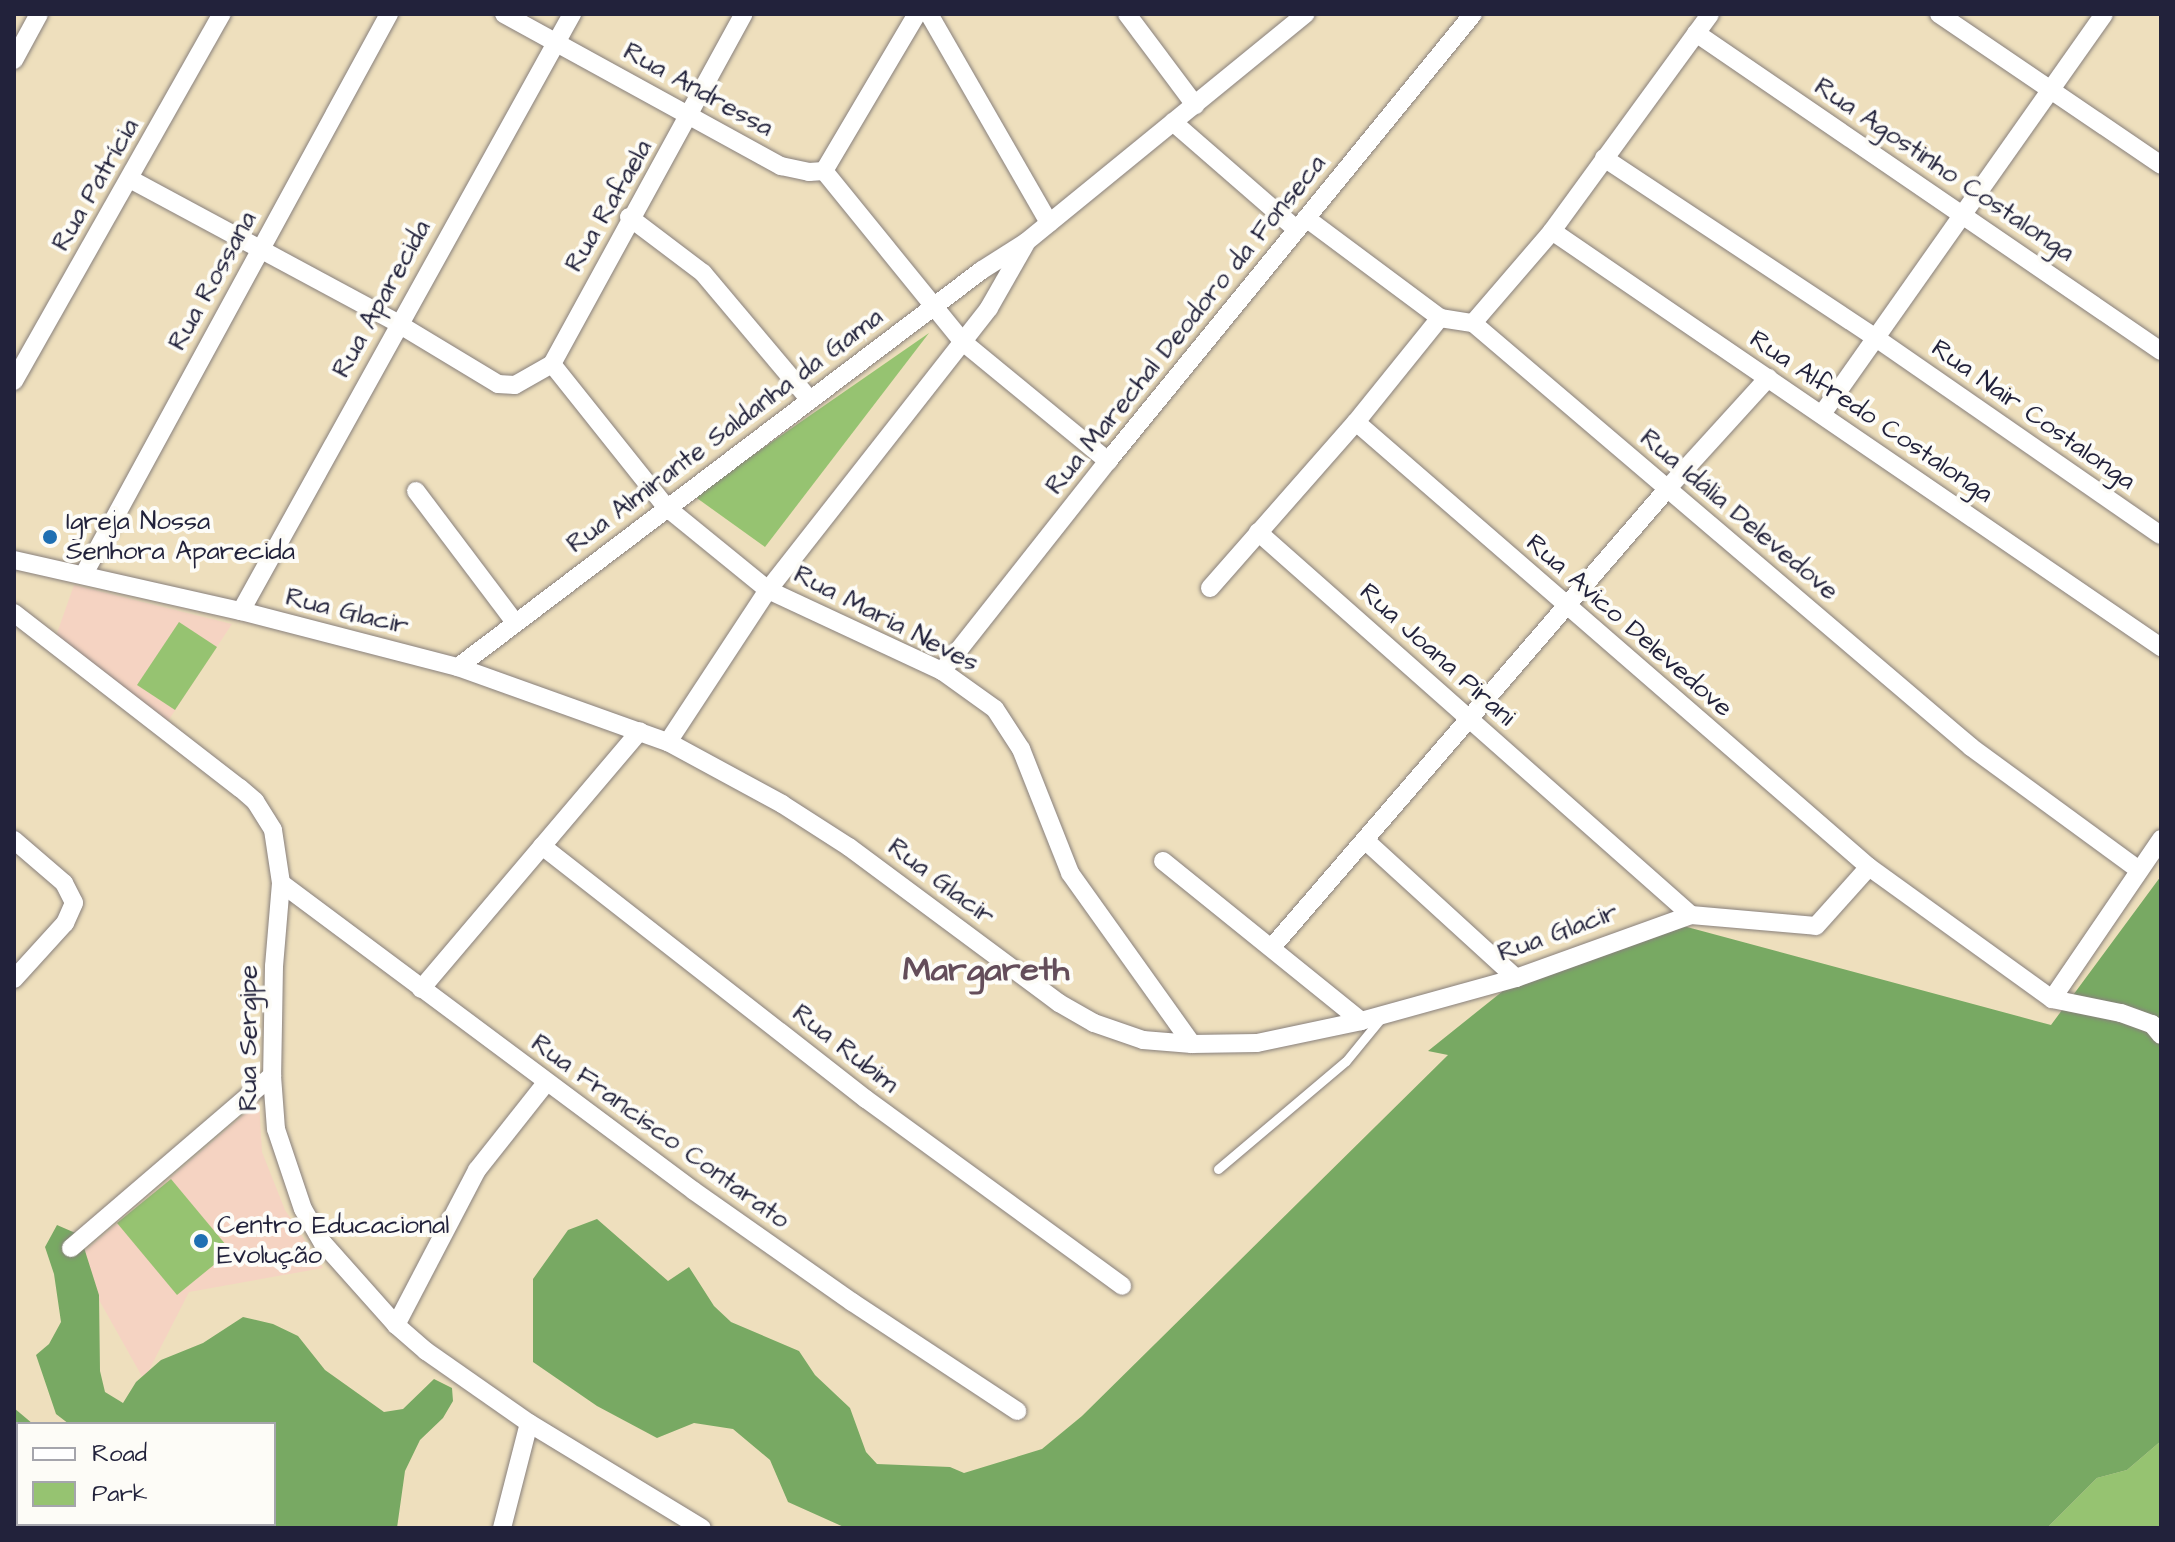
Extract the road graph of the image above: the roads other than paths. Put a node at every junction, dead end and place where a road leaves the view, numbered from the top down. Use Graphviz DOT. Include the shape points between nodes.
graph roads {
  1 [pos="39,14"];
  2 [pos="222,14"];
  3 [pos="389,14"];
  4 [pos="504,14"];
  5 [pos="572,14"];
  6 [pos="744,14"];
  7 [pos="917,14"];
  8 [pos="929,14"];
  9 [pos="1127,14"];
  10 [pos="1306,14"];
  11 [pos="1473,14"];
  12 [pos="1710,14"];
  13 [pos="1939,14"];
  14 [pos="2104,14"];
  15 [pos="1696,33"];
  16 [pos="557,42"];
  17 [pos="14,60"];
  18 [pos="2051,90"];
  19 [pos="1195,105"];
  20 [pos="691,116"];
  21 [pos="1173,122"];
  22 [pos="1604,158"];
  23 [pos="2161,165"];
  24 [pos="824,171"];
  25 [pos="130,179"];
  26 [pos="1963,214"];
  27 [pos="629,217"];
  28 [pos="1049,223"];
  29 [pos="1301,223"];
  30 [pos="1552,231"];
  31 [pos="1026,242"];
  32 [pos="260,248"];
  33 [pos="933,308"];
  34 [pos="1440,318"];
  35 [pos="397,323"];
  36 [pos="1473,323"];
  37 [pos="1876,338"];
  38 [pos="963,342"];
  39 [pos="2161,351"];
  40 [pos="552,364"];
  41 [pos="1768,378"];
  42 [pos="14,381"];
  43 [pos="810,400"];
  44 [pos="1822,414"];
  45 [pos="1356,422"];
  46 [pos="1108,461"];
  47 [pos="1668,488"];
  48 [pos="416,491"];
  49 [pos="666,507"];
  50 [pos="1258,532"];
  51 [pos="2161,535"];
  52 [pos="14,560"];
  53 [pos="84,574"];
  54 [pos="1210,588"];
  55 [pos="768,590"];
  56 [pos="1567,606"];
  57 [pos="241,611"];
  58 [pos="14,613"];
  59 [pos="514,621"];
  60 [pos="2161,647"];
  61 [pos="458,667"];
  62 [pos="942,671"];
  63 [pos="1470,720"];
  64 [pos="640,731"];
  65 [pos="668,742"];
  66 [pos="2161,839"];
  67 [pos="14,840"];
  68 [pos="1366,841"];
  69 [pos="542,846"];
  70 [pos="1163,861"];
  71 [pos="1869,867"];
  72 [pos="2139,870"];
  73 [pos="281,883"];
  74 [pos="1691,915"];
  75 [pos="1273,946"];
  76 [pos="17,977"];
  77 [pos="1516,978"];
  78 [pos="421,989"];
  79 [pos="2052,999"];
  80 [pos="1384,1015"];
  81 [pos="1361,1021"];
  82 [pos="2161,1035"];
  83 [pos="1192,1044"];
  84 [pos="272,1076"];
  85 [pos="546,1083"];
  86 [pos="1218,1169"];
  87 [pos="71,1248"];
  88 [pos="1122,1286"];
  89 [pos="396,1325"];
  90 [pos="1017,1411"];
  91 [pos="529,1423"];
  92 [pos="502,1528"];
  93 [pos="702,1528"];
  1 -- 17 [label="street"];
  2 -- 25 [label="street, Rua Patrícia"];
  3 -- 32 [label="street, Rua Rossana"];
  4 -- 16 [label="street, Rua Andressa"];
  5 -- 16 [label="street, Rua Aparecida"];
  6 -- 20 [label="street, Rua Rafaela"];
  7 -- 24 [label="street"];
  8 -- 28 [label="street"];
  9 -- 19 [label="street"];
  10 -- 19 [label="street, Rua Almirante Saldanha da Gama"];
  11 -- 29 [label="street, Rua Marechal Deodoro da Fonseca"];
  12 -- 15 [label="street"];
  13 -- 18 [label="street"];
  14 -- 18 [label="street"];
  15 -- 22 [label="street"];
  15 -- 26 [label="street, Rua Agostinho Costalonga"];
  16 -- 20 [label="street, Rua Andressa"];
  16 -- 35 [label="street, Rua Aparecida"];
  18 -- 23 [label="street"];
  18 -- 26 [label="street"];
  19 -- 21 [label="street, Rua Almirante Saldanha da Gama"];
  20 -- 24 [label="street, Rua Andressa" via="781,166"];
  20 -- 27 [label="street, Rua Rafaela"];
  21 -- 28 [label="street, Rua Almirante Saldanha da Gama"];
  21 -- 29 [label="street"];
  22 -- 30 [label="street"];
  22 -- 37 [label="street, Rua Nair Costalonga"];
  24 -- 33 [label="street"];
  25 -- 32 [label="street"];
  25 -- 42 [label="street, Rua Patrícia"];
  26 -- 37 [label="street"];
  26 -- 39 [label="street, Rua Agostinho Costalonga"];
  27 -- 40 [label="street, Rua Rafaela"];
  27 -- 43 [label="street" via="703,273"];
  28 -- 31 [label="street, Rua Almirante Saldanha da Gama"];
  29 -- 34 [label="street"];
  29 -- 46 [label="street, Rua Marechal Deodoro da Fonseca"];
  30 -- 36 [label="street"];
  30 -- 41 [label="street, Rua Alfredo Costalonga"];
  31 -- 33 [label="street, Rua Almirante Saldanha da Gama"];
  31 -- 38 [label="street, Rua Almirante Saldanha da Gama" via="1007,281"];
  32 -- 35 [label="street"];
  32 -- 53 [label="street, Rua Rossana"];
  33 -- 38 [label="street"];
  33 -- 43 [label="street, Rua Almirante Saldanha da Gama"];
  34 -- 36 [label="street"];
  34 -- 45 [label="street"];
  35 -- 40 [label="street" via="498,384 515,385"];
  35 -- 57 [label="street, Rua Aparecida"];
  36 -- 47 [label="street, Rua Idália Delevedove"];
  37 -- 44 [label="street"];
  37 -- 51 [label="street, Rua Nair Costalonga"];
  38 -- 46 [label="street"];
  38 -- 55 [label="street, Rua Almirante Saldanha da Gama"];
  40 -- 49 [label="street, Rua Maria Neves"];
  41 -- 44 [label="street, Rua Alfredo Costalonga"];
  41 -- 47 [label="street"];
  43 -- 49 [label="street, Rua Almirante Saldanha da Gama"];
  44 -- 60 [label="street, Rua Alfredo Costalonga"];
  45 -- 50 [label="street"];
  45 -- 56 [label="street, Rua Avico Delevedove"];
  46 -- 62 [label="street, Rua Marechal Deodoro da Fonseca"];
  47 -- 56 [label="street"];
  47 -- 72 [label="street, Rua Idália Delevedove" via="1971,747"];
  48 -- 59 [label="street"];
  49 -- 55 [label="street, Rua Maria Neves"];
  49 -- 59 [label="street, Rua Almirante Saldanha da Gama"];
  50 -- 54 [label="street"];
  50 -- 63 [label="street, Rua Joana Pirani"];
  52 -- 53 [label="street, Rua Glacir"];
  53 -- 57 [label="street, Rua Glacir"];
  55 -- 62 [label="street, Rua Maria Neves"];
  55 -- 65 [label="street, Rua Almirante Saldanha da Gama"];
  56 -- 63 [label="street"];
  56 -- 71 [label="street, Rua Avico Delevedove"];
  57 -- 61 [label="street, Rua Glacir"];
  58 -- 73 [label="street, Rua Sergipe" via="255,801 273,830"];
  59 -- 61 [label="street, Rua Almirante Saldanha da Gama"];
  61 -- 64 [label="street, Rua Glacir"];
  62 -- 83 [label="street, Rua Maria Neves" via="978,694 1011,730 1070,873"];
  63 -- 68 [label="street"];
  63 -- 74 [label="street, Rua Joana Pirani"];
  64 -- 65 [label="street, Rua Glacir"];
  64 -- 69 [label="street"];
  65 -- 83 [label="street, Rua Glacir" via="849,847 1059,1003 1094,1023 1143,1040"];
  66 -- 72 [label="street"];
  67 -- 76 [label="street" via="71,891 74,903 65,923"];
  68 -- 75 [label="street"];
  68 -- 77 [label="street"];
  69 -- 78 [label="street"];
  69 -- 88 [label="street, Rua Rubim" via="866,1099"];
  70 -- 75 [label="street"];
  71 -- 74 [label="street, Rua Glacir" via="1816,926"];
  71 -- 79 [label="street, Rua Avico Delevedove"];
  72 -- 79 [label="street"];
  73 -- 78 [label="street, Rua Francisco Contarato"];
  73 -- 84 [label="street, Rua Sergipe"];
  74 -- 77 [label="street, Rua Glacir"];
  75 -- 81 [label="street"];
  77 -- 80 [label="street, Rua Glacir"];
  78 -- 85 [label="street, Rua Francisco Contarato"];
  79 -- 82 [label="street" via="2121,1013 2152,1024"];
  80 -- 81 [label="street, Rua Glacir"];
  80 -- 86 [label="lane" via="1346,1061"];
  81 -- 83 [label="street, Rua Glacir" via="1257,1043"];
  84 -- 87 [label="street"];
  84 -- 89 [label="street, Rua Sergipe" via="276,1129 303,1209 323,1243"];
  85 -- 89 [label="street" via="477,1170"];
  85 -- 90 [label="street, Rua Francisco Contarato" via="852,1302"];
  89 -- 91 [label="street, Rua Sergipe"];
  91 -- 92 [label="street"];
  91 -- 93 [label="street, Rua Sergipe"];
}
